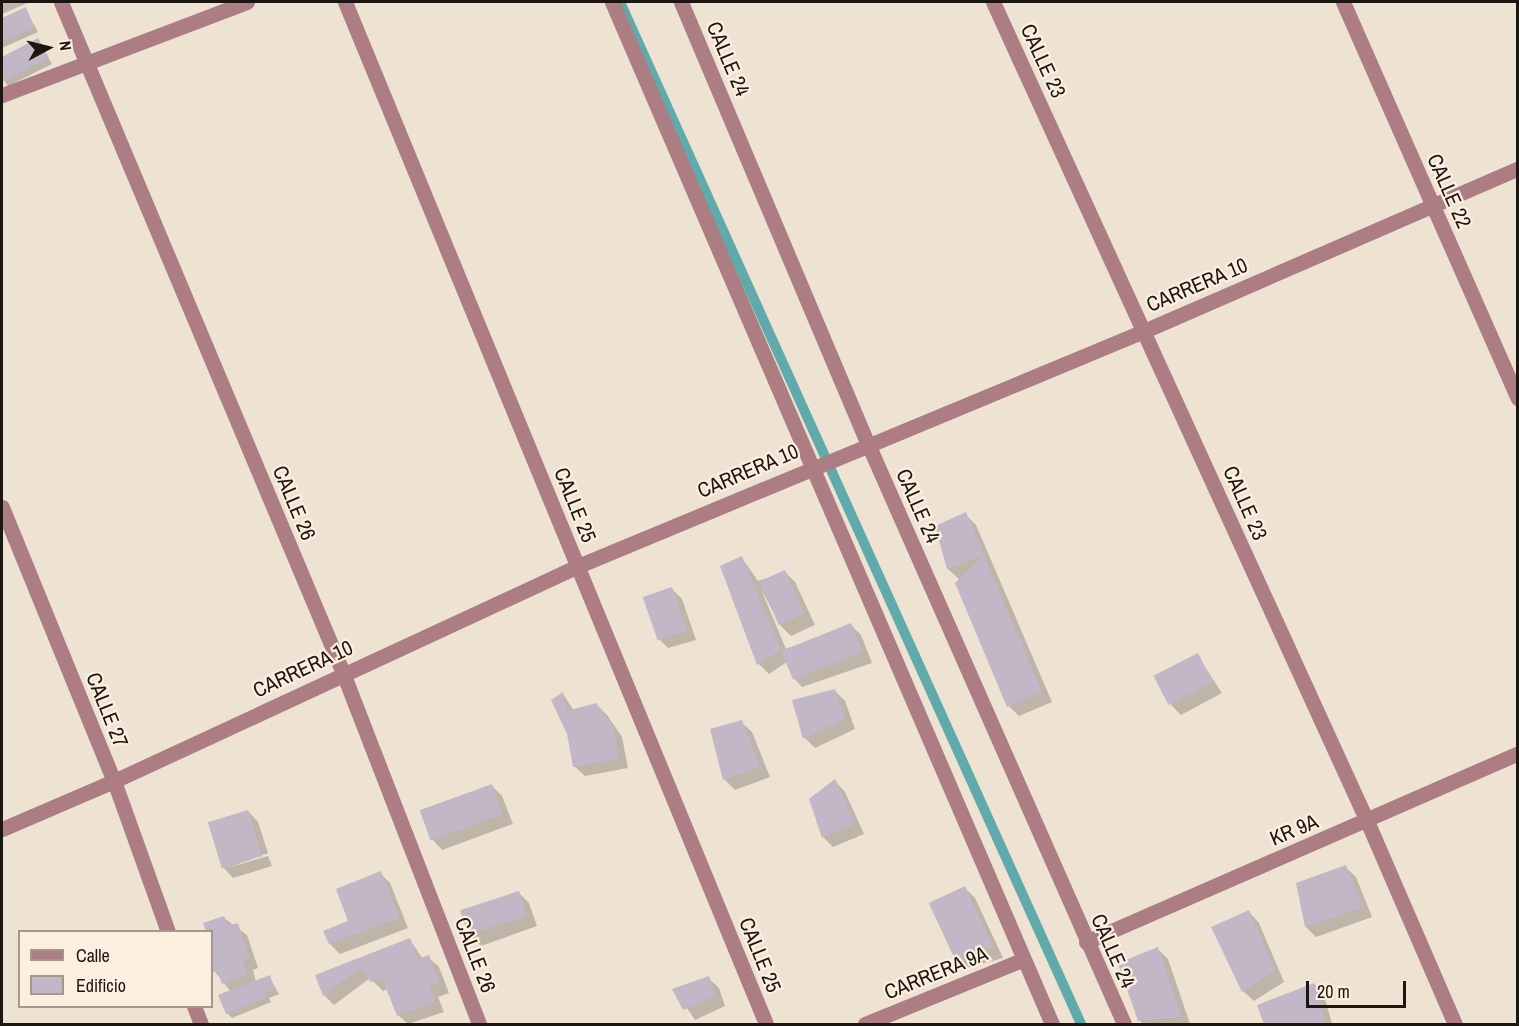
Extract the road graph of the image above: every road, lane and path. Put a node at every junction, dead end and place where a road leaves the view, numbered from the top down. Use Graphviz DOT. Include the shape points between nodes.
graph roads {
  1 [pos="61,2"];
  2 [pos="247,2"];
  3 [pos="345,2"];
  4 [pos="612,2"];
  5 [pos="681,2"];
  6 [pos="993,2"];
  7 [pos="1343,2"];
  8 [pos="86,63"];
  9 [pos="2,94"];
  10 [pos="1518,168"];
  11 [pos="1433,208"];
  12 [pos="1144,331"];
  13 [pos="1518,398"];
  14 [pos="865,446"];
  15 [pos="814,465"];
  16 [pos="2,507"];
  17 [pos="578,566"];
  18 [pos="343,674"];
  19 [pos="1518,753"];
  20 [pos="114,781"];
  21 [pos="1367,821"];
  22 [pos="2,829"];
  23 [pos="167,930"];
  24 [pos="1086,942"];
  25 [pos="1022,960"];
  26 [pos="195,1008"];
  27 [pos="201,1024"];
  28 [pos="479,1024"];
  29 [pos="766,1024"];
  30 [pos="865,1024"];
  31 [pos="1052,1024"];
  32 [pos="1124,1024"];
  33 [pos="1455,1024"];
  1 -- 8 [label="street, CALLE 26"];
  2 -- 8 [label="street"];
  3 -- 17 [label="street, CALLE 25"];
  4 -- 15 [label="street"];
  5 -- 14 [label="street, CALLE 24"];
  6 -- 12 [label="street, CALLE 23"];
  7 -- 11 [label="street, CALLE 22"];
  8 -- 9 [label="street"];
  8 -- 18 [label="street, CALLE 26"];
  10 -- 11 [label="street, CARRERA 10"];
  11 -- 12 [label="street, CARRERA 10"];
  11 -- 13 [label="street, CALLE 22"];
  12 -- 14 [label="street, CARRERA 10"];
  12 -- 21 [label="street, CALLE 23"];
  14 -- 15 [label="street, CARRERA 10"];
  14 -- 24 [label="street, CALLE 24"];
  15 -- 17 [label="street, CARRERA 10"];
  15 -- 25 [label="street"];
  16 -- 20 [label="street, CALLE 27"];
  17 -- 18 [label="street, CARRERA 10"];
  17 -- 29 [label="street, CALLE 25"];
  18 -- 20 [label="street, CARRERA 10"];
  18 -- 28 [label="street, CALLE 26"];
  19 -- 21 [label="street, KR 9A"];
  20 -- 22 [label="street, CARRERA 10"];
  20 -- 23 [label="street, CALLE 27"];
  21 -- 24 [label="street, KR 9A"];
  21 -- 33 [label="street, CALLE 23"];
  24 -- 32 [label="street, CALLE 24"];
  25 -- 30 [label="street, CARRERA 9A"];
  25 -- 31 [label="street"];
  26 -- 27 [label="street"];
}
